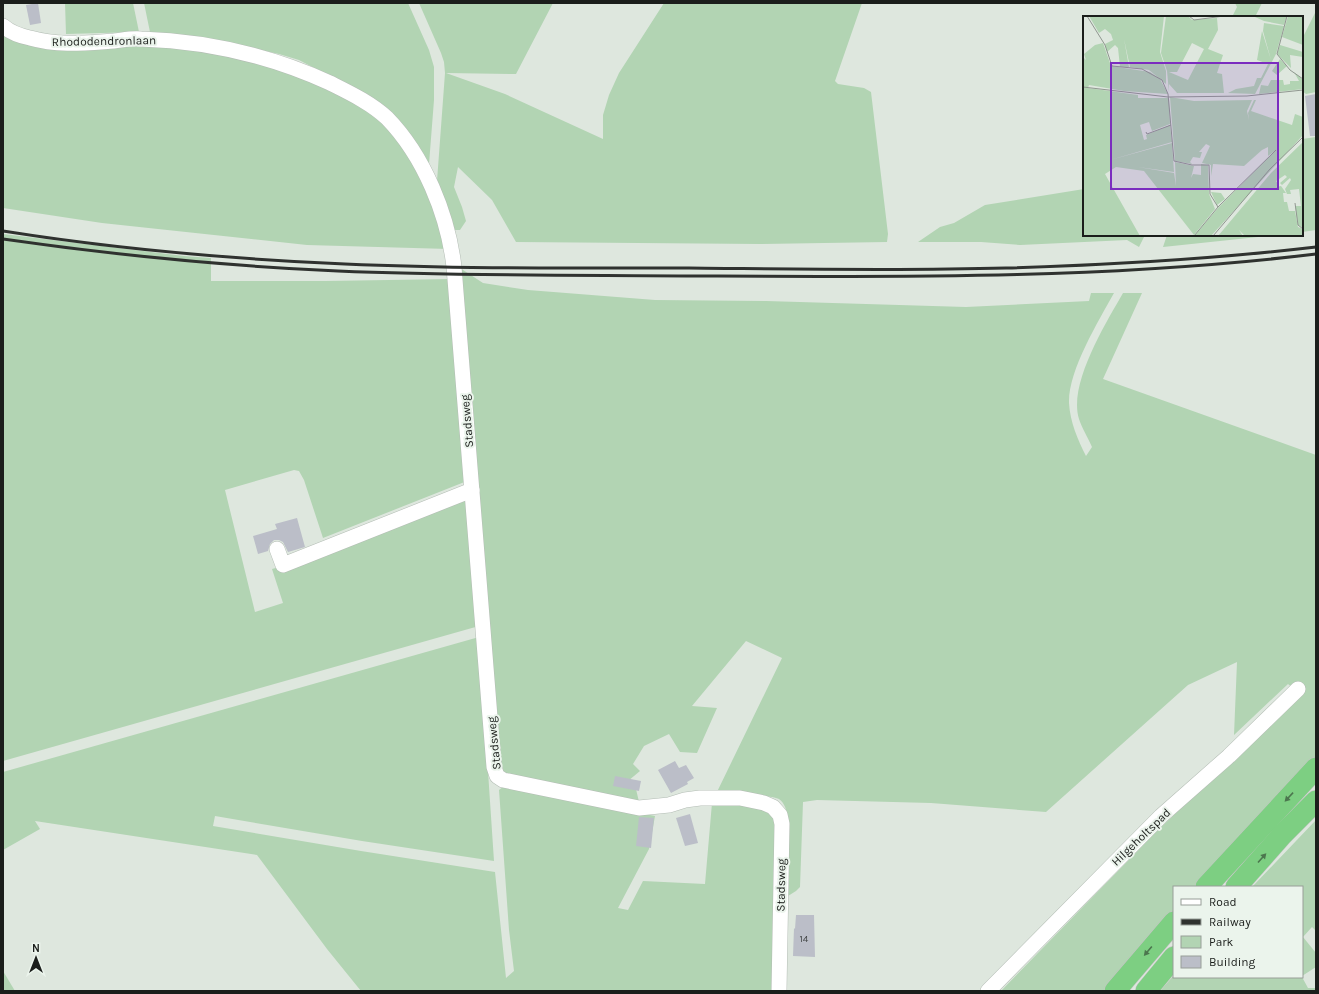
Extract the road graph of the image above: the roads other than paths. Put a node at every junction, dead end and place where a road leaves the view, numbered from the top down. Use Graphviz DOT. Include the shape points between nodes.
graph roads {
  1 [pos="3,26"];
  2 [pos="454,267"];
  3 [pos="472,490"];
  4 [pos="277,549"];
  5 [pos="1298,689"];
  6 [pos="1316,768"];
  7 [pos="1316,801"];
  8 [pos="1207,886"];
  9 [pos="1237,886"];
  10 [pos="1173,923"];
  11 [pos="1173,958"];
  12 [pos="779,991"];
  13 [pos="988,991"];
  14 [pos="1115,991"];
  15 [pos="1146,991"];
  1 -- 2 [label="street, Rhododendronlaan" via="17,35 55,44 139,39 222,48 275,61 345,90 371,105 386,118 401,134 416,158 440,209 452,246"];
  2 -- 3 [label="street, Stadsweg"];
  3 -- 4 [label="street" via="283,565"];
  3 -- 12 [label="street, Stadsweg" via="494,767 497,776 502,780 639,808 700,798 740,798 773,807 780,815 782,824"];
  5 -- 13 [label="street, Hilgeholtspad" via="1229,756 1161,816"];
  6 -- 8 [label="highway, one-way"];
  9 -- 7 [label="highway, one-way"];
  10 -- 14 [label="highway, one-way"];
  11 -- 15 [label="highway"];
}
